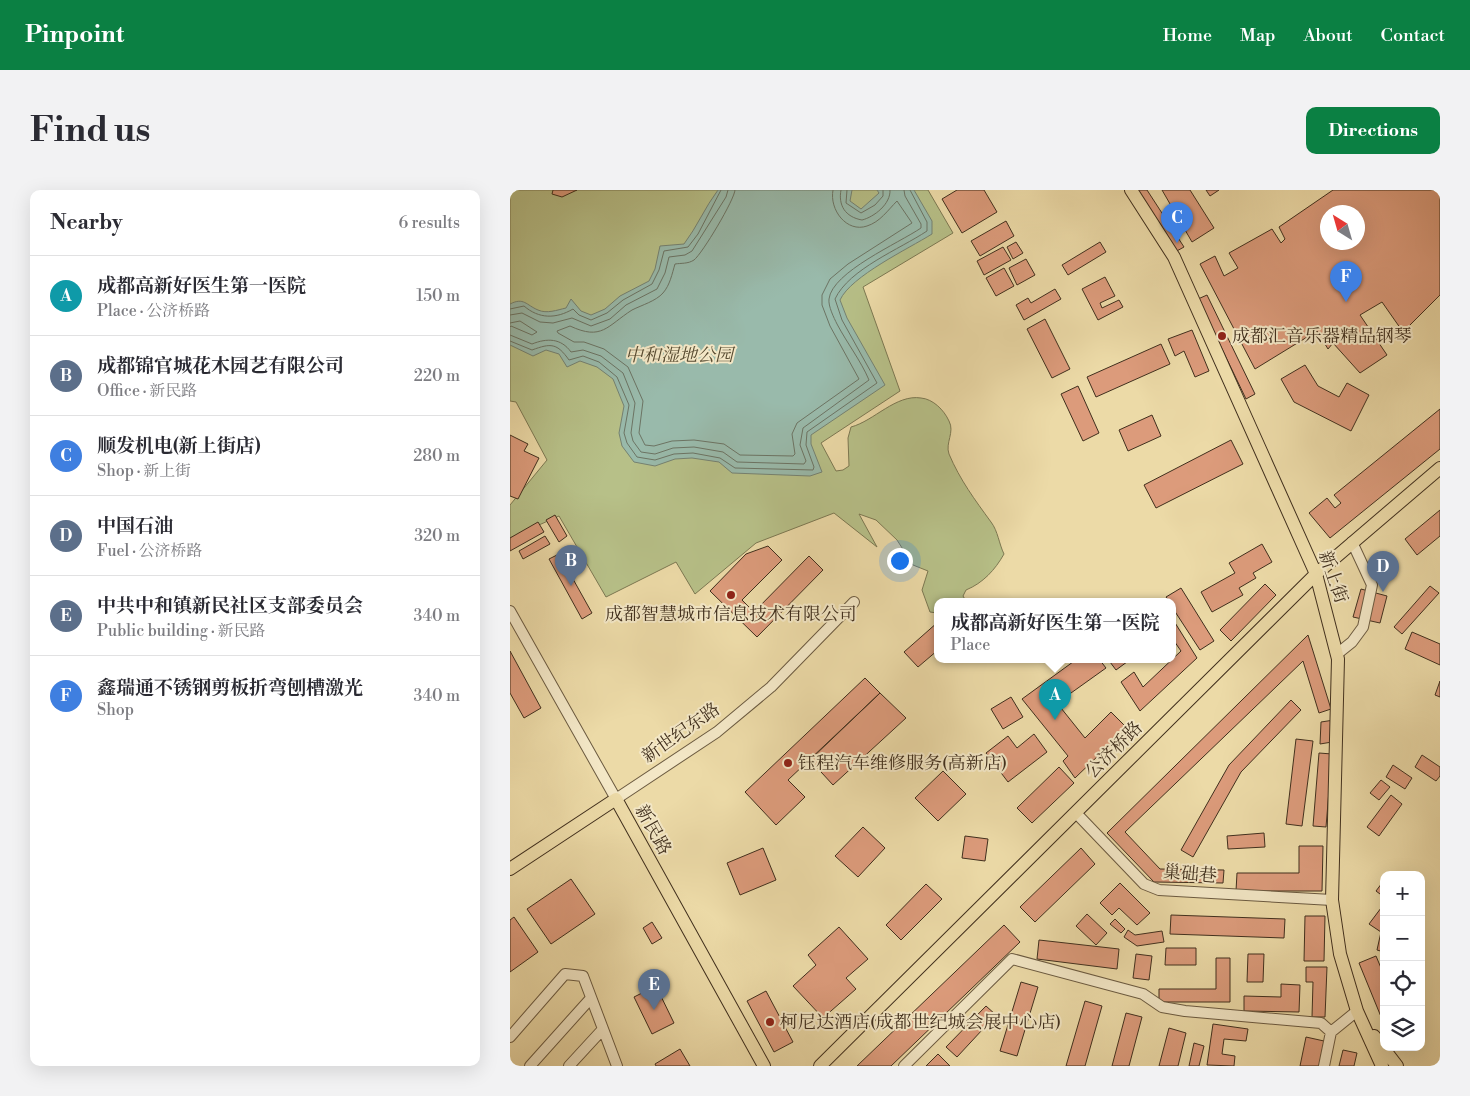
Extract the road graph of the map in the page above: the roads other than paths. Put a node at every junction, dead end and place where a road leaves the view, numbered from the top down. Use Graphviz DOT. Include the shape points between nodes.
graph roads {
  1 [pos="1131,190"];
  2 [pos="1440,468"];
  3 [pos="1352,542"];
  4 [pos="1316,574"];
  5 [pos="854,602"];
  6 [pos="510,611"];
  7 [pos="1337,654"];
  8 [pos="616,799"];
  9 [pos="1076,813"];
  10 [pos="510,869"];
  11 [pos="1332,900"];
  12 [pos="591,998"];
  13 [pos="1357,1011"];
  14 [pos="603,1028"];
  15 [pos="1331,1032"];
  16 [pos="510,1037"];
  17 [pos="613,1064"];
  18 [pos="1391,1065"];
  19 [pos="530,1066"];
  20 [pos="569,1066"];
  21 [pos="764,1066"];
  22 [pos="820,1066"];
  23 [pos="904,1066"];
  24 [pos="1324,1066"];
  1 -- 4 [label="main road, 新上街" via="1174,256"];
  2 -- 3 [label="main road, 公济桥路"];
  3 -- 4 [label="main road, 公济桥路"];
  3 -- 7 [label="street" via="1372,585 1363,627"];
  4 -- 7 [label="main road, 新上街"];
  4 -- 9 [label="main road, 公济桥路"];
  5 -- 8 [label="street, 新世纪东路" via="771,687 717,732"];
  6 -- 8 [label="street, 新民路"];
  7 -- 11 [label="main road, 新上街"];
  8 -- 10 [label="main road, 新世纪东路"];
  8 -- 21 [label="main road, 新民路"];
  9 -- 11 [label="street, 巢础巷" via="1144,884 1159,890"];
  9 -- 22 [label="main road, 公济桥路"];
  11 -- 13 [label="main road, 新上街" via="1340,954"];
  12 -- 14 [label="street"];
  12 -- 16 [label="street" via="583,976 565,974"];
  12 -- 19 [label="street"];
  13 -- 15 [label="street"];
  13 -- 18 [label="main road, 新上街"];
  14 -- 17 [label="street"];
  14 -- 20 [label="street"];
  15 -- 23 [label="street" via="1321,1023 1162,1007 1144,994 1012,959"];
  15 -- 24 [label="street"];
}
